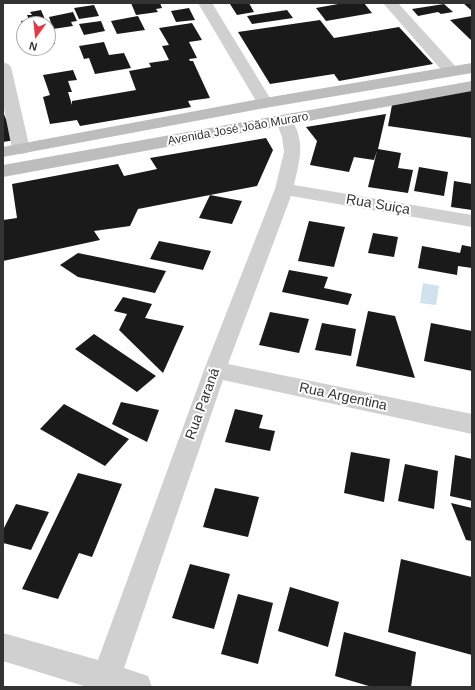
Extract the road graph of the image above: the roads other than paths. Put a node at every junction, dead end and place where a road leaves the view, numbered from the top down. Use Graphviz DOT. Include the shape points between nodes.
graph roads {
  1 [pos="205,3"];
  2 [pos="390,3"];
  3 [pos="3,67"];
  4 [pos="472,68"];
  5 [pos="451,71"];
  6 [pos="396,81"];
  7 [pos="472,86"];
  8 [pos="410,97"];
  9 [pos="265,103"];
  10 [pos="284,121"];
  11 [pos="30,147"];
  12 [pos="3,152"];
  13 [pos="44,164"];
  14 [pos="3,167"];
  15 [pos="3,171"];
  16 [pos="284,189"];
  17 [pos="472,221"];
  18 [pos="215,370"];
  19 [pos="472,424"];
  20 [pos="3,647"];
  21 [pos="105,683"];
  22 [pos="136,687"];
  1 -- 9 [label="street"];
  2 -- 5 [label="street"];
  3 -- 11 [label="street"];
  4 -- 5 [label="main road, Avenida José João Muraro"];
  5 -- 6 [label="main road, Avenida José João Muraro"];
  6 -- 8 [label="main road"];
  6 -- 9 [label="main road, Avenida José João Muraro"];
  7 -- 8 [label="main road, Avenida José João Muraro"];
  8 -- 10 [label="main road, Avenida José João Muraro"];
  9 -- 11 [label="main road, Avenida José João Muraro"];
  10 -- 13 [label="main road, Avenida José João Muraro"];
  10 -- 16 [label="street, Rua Paraná" via="291,137 293,152"];
  11 -- 12 [label="main road, Avenida José João Muraro"];
  11 -- 13 [label="main road" via="37,160"];
  11 -- 14 [label="main road" via="17,162"];
  13 -- 15 [label="main road, Avenida José João Muraro"];
  16 -- 17 [label="street, Rua Suiça"];
  16 -- 18 [label="street, Rua Paraná"];
  18 -- 19 [label="street, Rua Argentina"];
  18 -- 21 [label="street, Rua Paraná"];
  20 -- 21 [label="street"];
  21 -- 22 [label="street"];
}
